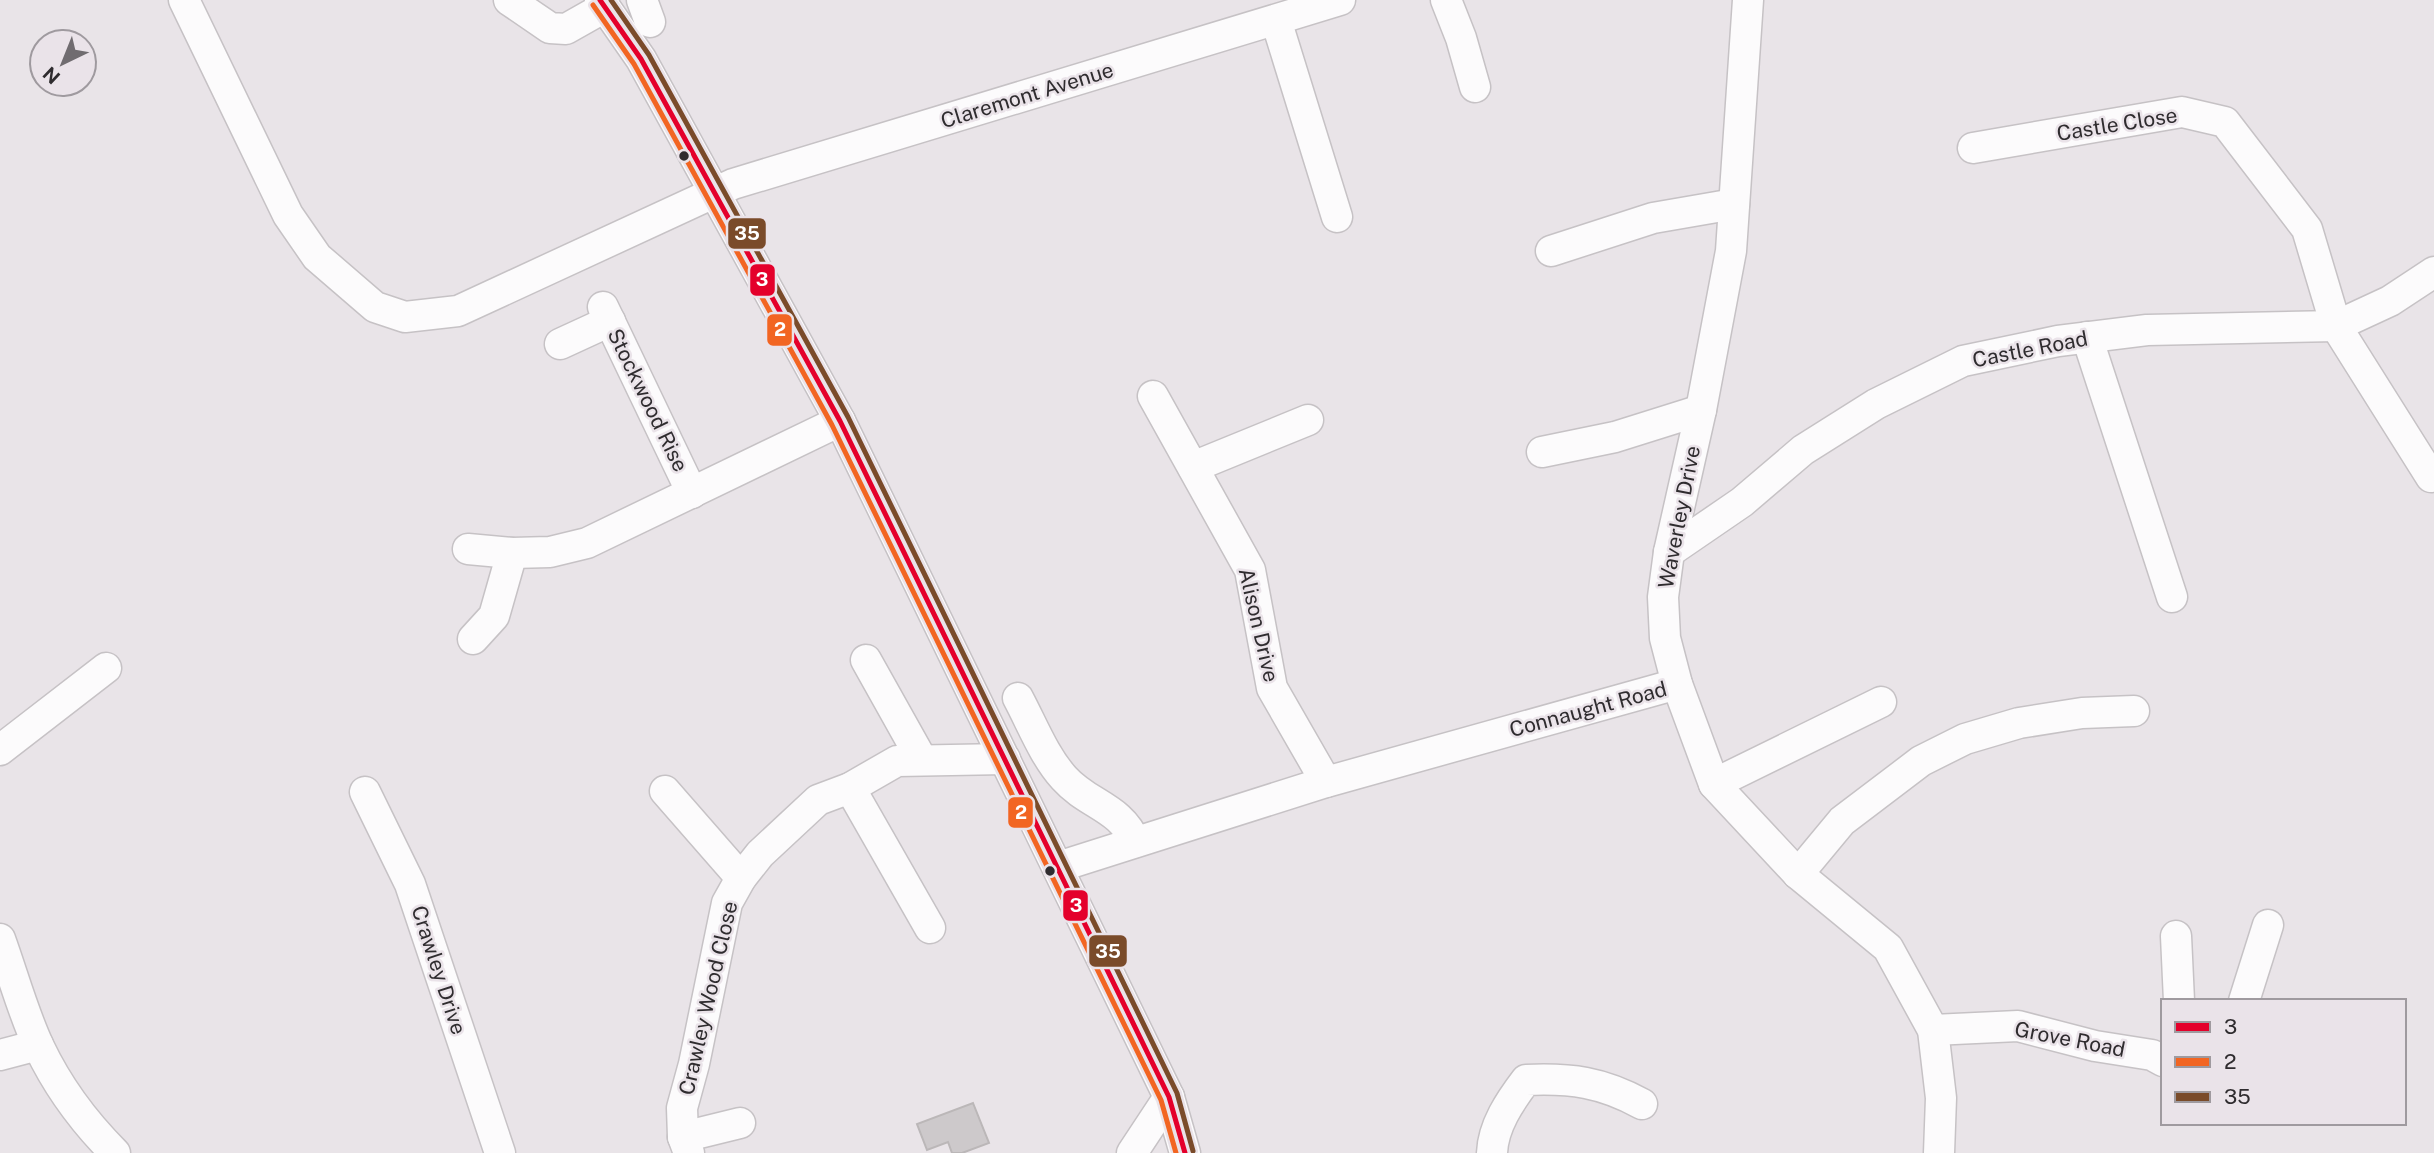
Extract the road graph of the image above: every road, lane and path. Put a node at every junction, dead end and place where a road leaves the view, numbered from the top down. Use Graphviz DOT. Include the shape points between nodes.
graph roads {
  1 [pos="184,0"];
  2 [pos="509,0"];
  3 [pos="1340,0"];
  4 [pos="1446,0"];
  5 [pos="1748,0"];
  6 [pos="603,4"];
  7 [pos="1276,20"];
  8 [pos="1475,87"];
  9 [pos="1973,148"];
  10 [pos="715,194"];
  11 [pos="1734,204"];
  12 [pos="1338,217"];
  13 [pos="1551,251"];
  14 [pos="2434,272"];
  15 [pos="2336,326"];
  16 [pos="2087,337"];
  17 [pos="561,344"];
  18 [pos="1153,396"];
  19 [pos="1702,410"];
  20 [pos="1308,420"];
  21 [pos="840,421"];
  22 [pos="1542,452"];
  23 [pos="1193,467"];
  24 [pos="2431,477"];
  25 [pos="692,493"];
  26 [pos="468,549"];
  27 [pos="1669,552"];
  28 [pos="512,553"];
  29 [pos="2172,597"];
  30 [pos="473,639"];
  31 [pos="866,660"];
  32 [pos="106,668"];
  33 [pos="1677,684"];
  34 [pos="1018,698"];
  35 [pos="1881,702"];
  36 [pos="2134,711"];
  37 [pos="0,750"];
  38 [pos="1005,759"];
  39 [pos="922,760"];
  40 [pos="1326,782"];
  41 [pos="1714,784"];
  42 [pos="850,788"];
  43 [pos="665,791"];
  44 [pos="365,792"];
  45 [pos="1135,842"];
  46 [pos="1058,867"];
  47 [pos="1798,874"];
  48 [pos="741,878"];
  49 [pos="2268,925"];
  50 [pos="930,928"];
  51 [pos="2176,936"];
  52 [pos="0,939"];
  53 [pos="2179,999"];
  54 [pos="2245,999"];
  55 [pos="1933,1030"];
  56 [pos="38,1045"];
  57 [pos="0,1055"];
  58 [pos="2160,1055"];
  59 [pos="1169,1097"];
  60 [pos="1642,1104"];
  61 [pos="740,1123"];
  62 [pos="686,1145"];
  63 [pos="115,1153"];
  64 [pos="499,1153"];
  65 [pos="1132,1153"];
  66 [pos="1185,1153"];
  67 [pos="1492,1153"];
  68 [pos="1940,1153"];
  1 -- 10 [label="street, Claremont Avenue" via="288,215 317,257 375,307 405,317 458,311"];
  2 -- 6 [label="street" via="550,28 566,29"];
  3 -- 7 [label="street, Claremont Avenue"];
  4 -- 8 [label="street"];
  5 -- 11 [label="street, Waverley Drive"];
  6 -- 10 [label="street" via="641,59"];
  7 -- 10 [label="street, Claremont Avenue" via="733,184"];
  7 -- 12 [label="street"];
  9 -- 15 [label="street, Castle Close" via="2182,112 2225,122 2307,229"];
  10 -- 21 [label="street"];
  11 -- 13 [label="street" via="1653,218"];
  11 -- 19 [label="street, Waverley Drive" via="1731,251"];
  14 -- 15 [label="street, Castle Road" via="2390,301"];
  15 -- 16 [label="street, Castle Road" via="2155,330"];
  15 -- 24 [label="street, Castle Close"];
  16 -- 27 [label="street, Castle Road" via="1963,361 1876,404 1803,450 1742,502"];
  16 -- 29 [label="street"];
  17 -- 25 [label="street, Stockwood Rise" via="606,314"];
  18 -- 23 [label="street, Alison Drive"];
  19 -- 22 [label="street"];
  19 -- 27 [label="street, Waverley Drive"];
  20 -- 23 [label="street"];
  21 -- 25 [label="street, Stockwood Rise"];
  21 -- 38 [label="street"];
  23 -- 40 [label="street, Alison Drive" via="1250,570 1272,688"];
  25 -- 28 [label="street, Stockwood Rise" via="587,543 550,552"];
  26 -- 28 [label="street, Stockwood Rise"];
  27 -- 33 [label="street, Waverley Drive" via="1664,624"];
  28 -- 30 [label="street" via="494,616"];
  31 -- 39 [label="street"];
  32 -- 37 [label="street"];
  33 -- 40 [label="street, Connaught Road"];
  33 -- 41 [label="street, Waverley Drive"];
  34 -- 45 [label="street" via="1064,778 1086,798 1120,817"];
  35 -- 41 [label="street"];
  36 -- 47 [label="street" via="2019,723 1965,739 1921,761 1850,814"];
  38 -- 39 [label="street, Crawley Wood Close"];
  38 -- 46 [label="street"];
  39 -- 42 [label="street, Crawley Wood Close" via="897,761"];
  40 -- 45 [label="street, Connaught Road"];
  41 -- 47 [label="street, Waverley Drive"];
  42 -- 48 [label="street, Crawley Wood Close" via="818,800"];
  42 -- 50 [label="street"];
  43 -- 48 [label="street"];
  44 -- 64 [label="street, Crawley Drive" via="410,884"];
  45 -- 46 [label="street, Connaught Road"];
  46 -- 59 [label="street"];
  47 -- 55 [label="street, Waverley Drive" via="1888,948"];
  48 -- 62 [label="street, Crawley Wood Close" via="727,904 682,1108"];
  49 -- 54 [label="street"];
  51 -- 53 [label="street"];
  52 -- 56 [label="street"];
  55 -- 58 [label="street, Grove Road" via="2018,1026 2095,1046"];
  55 -- 68 [label="street, Waverley Drive" via="1941,1098"];
  56 -- 57 [label="street"];
  56 -- 63 [label="street" via="79,1114"];
  59 -- 65 [label="street"];
  59 -- 66 [label="street"];
  60 -- 67 [label="street" via="1588,1083 1562,1078 1526,1080 1508,1104"];
  61 -- 62 [label="street, Crawley Wood Close"];
}
